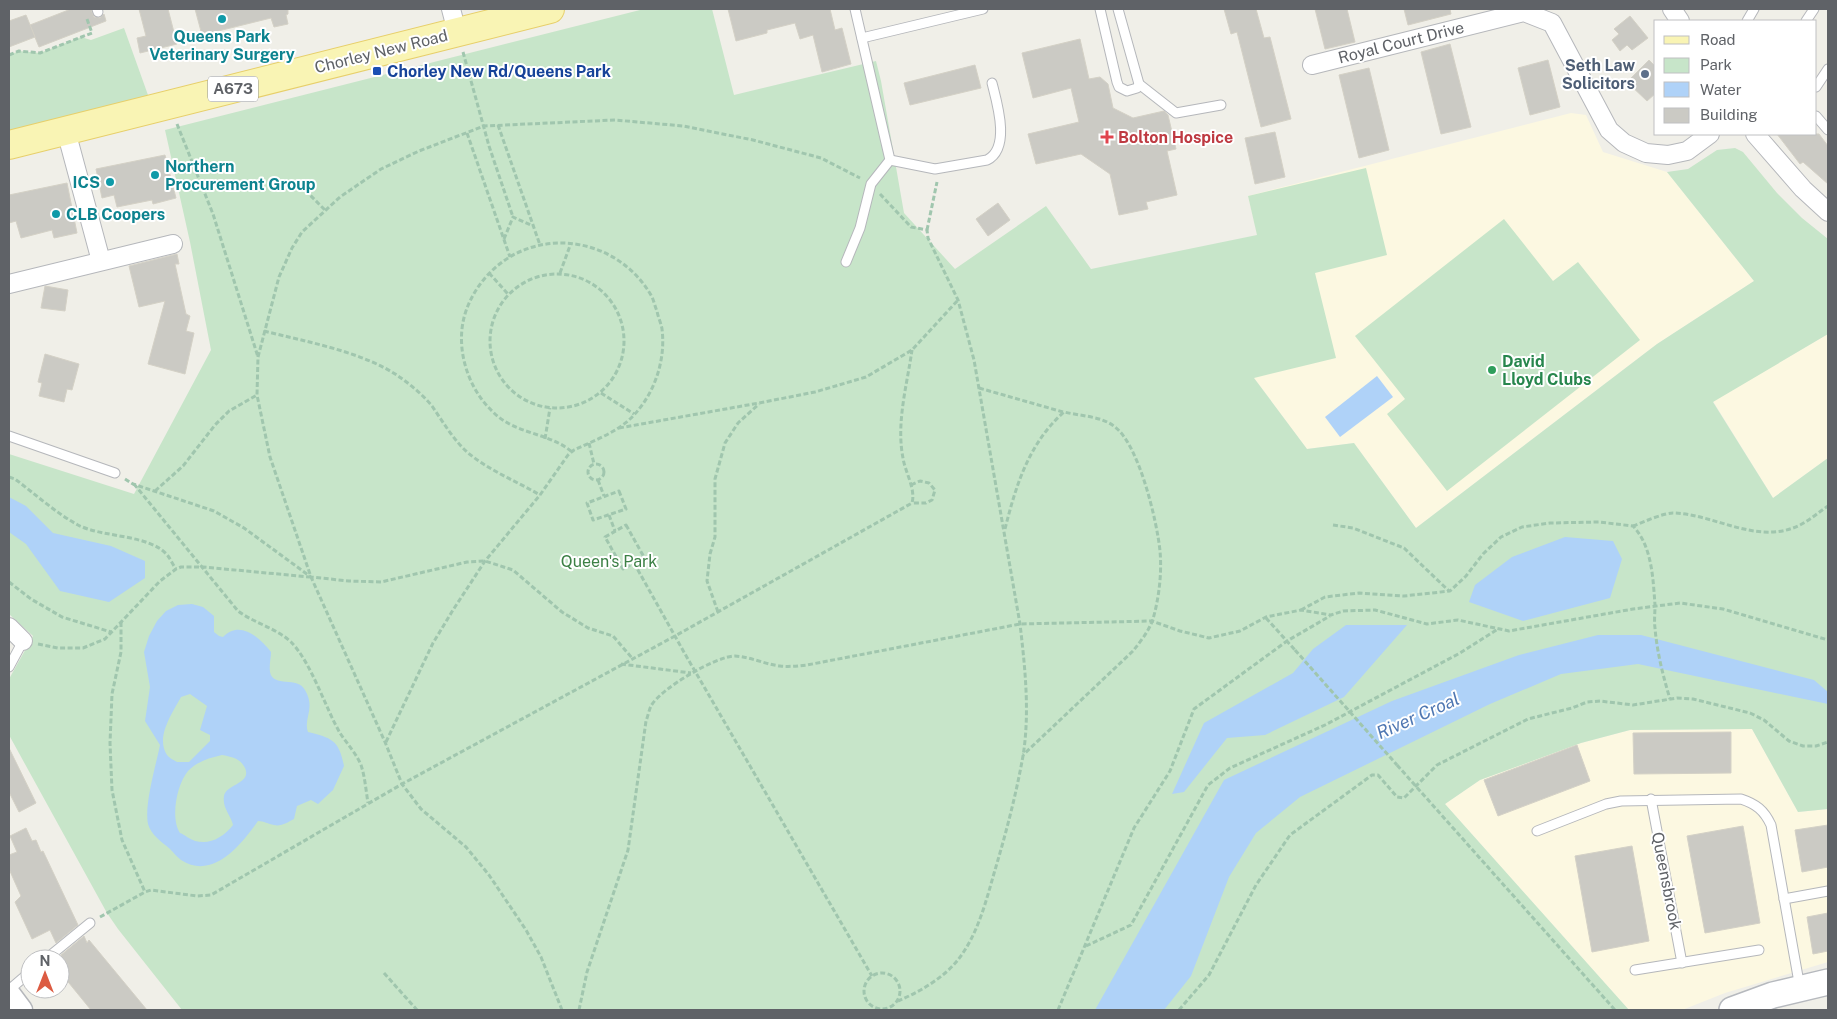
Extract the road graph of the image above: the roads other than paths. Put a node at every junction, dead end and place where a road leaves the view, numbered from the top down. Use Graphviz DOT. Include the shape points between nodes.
graph roads {
  1 [pos="550,9"];
  2 [pos="855,9"];
  3 [pos="983,9"];
  4 [pos="1100,9"];
  5 [pos="1118,9"];
  6 [pos="1672,9"];
  7 [pos="1754,9"];
  8 [pos="1814,9"];
  9 [pos="454,20"];
  10 [pos="1679,20"];
  11 [pos="1748,20"];
  12 [pos="1807,20"];
  13 [pos="862,38"];
  14 [pos="1312,65"];
  15 [pos="1822,73"];
  16 [pos="992,83"];
  17 [pos="1139,84"];
  18 [pos="1817,85"];
  19 [pos="1221,105"];
  20 [pos="1817,117"];
  21 [pos="1828,130"];
  22 [pos="66,131"];
  23 [pos="1709,135"];
  24 [pos="1760,136"];
  25 [pos="9,145"];
  26 [pos="890,160"];
  27 [pos="1828,212"];
  28 [pos="173,244"];
  29 [pos="101,261"];
  30 [pos="846,262"];
  31 [pos="9,284"];
  32 [pos="9,436"];
  33 [pos="115,473"];
  34 [pos="9,627"];
  35 [pos="24,641"];
  36 [pos="9,667"];
  37 [pos="1651,799"];
  38 [pos="1537,831"];
  39 [pos="1828,891"];
  40 [pos="1784,899"];
  41 [pos="90,923"];
  42 [pos="58,949"];
  43 [pos="1759,950"];
  44 [pos="1682,963"];
  45 [pos="1635,970"];
  46 [pos="1828,982"];
  47 [pos="1800,988"];
  48 [pos="1732,1010"];
  1 -- 9 [label="main road, Chorley New Road / A673"];
  2 -- 13 [label="lane"];
  3 -- 13 [label="lane"];
  4 -- 17 [label="lane" via="1119,87 1127,91"];
  5 -- 17 [label="lane"];
  6 -- 10 [label="street"];
  7 -- 11 [label="lane"];
  8 -- 12 [label="lane"];
  9 -- 22 [label="main road, Chorley New Road / A673" via="169,105"];
  13 -- 26 [label="lane"];
  14 -- 23 [label="street, Royal Court Drive" via="1524,12 1552,23 1609,130 1624,143 1646,153 1668,155 1687,151"];
  15 -- 18 [label="lane"];
  16 -- 26 [label="lane" via="1001,121 997,152 993,157 939,168"];
  17 -- 19 [label="lane" via="1176,113"];
  20 -- 21 [label="lane"];
  22 -- 25 [label="main road, Chorley New Road / A673"];
  22 -- 29 [label="street"];
  24 -- 27 [label="street" via="1803,189"];
  26 -- 30 [label="lane" via="871,184 860,228"];
  28 -- 29 [label="street"];
  29 -- 31 [label="street"];
  32 -- 33 [label="lane"];
  34 -- 35 [label="street"];
  35 -- 36 [label="lane"];
  37 -- 38 [label="lane" via="1606,804"];
  37 -- 40 [label="lane" via="1741,798 1760,807 1771,825"];
  37 -- 44 [label="lane, Queensbrook"];
  39 -- 40 [label="lane"];
  40 -- 47 [label="lane"];
  41 -- 42 [label="lane"];
  43 -- 44 [label="lane"];
  44 -- 45 [label="lane"];
  46 -- 47 [label="main road"];
  47 -- 48 [label="main road"];
}
